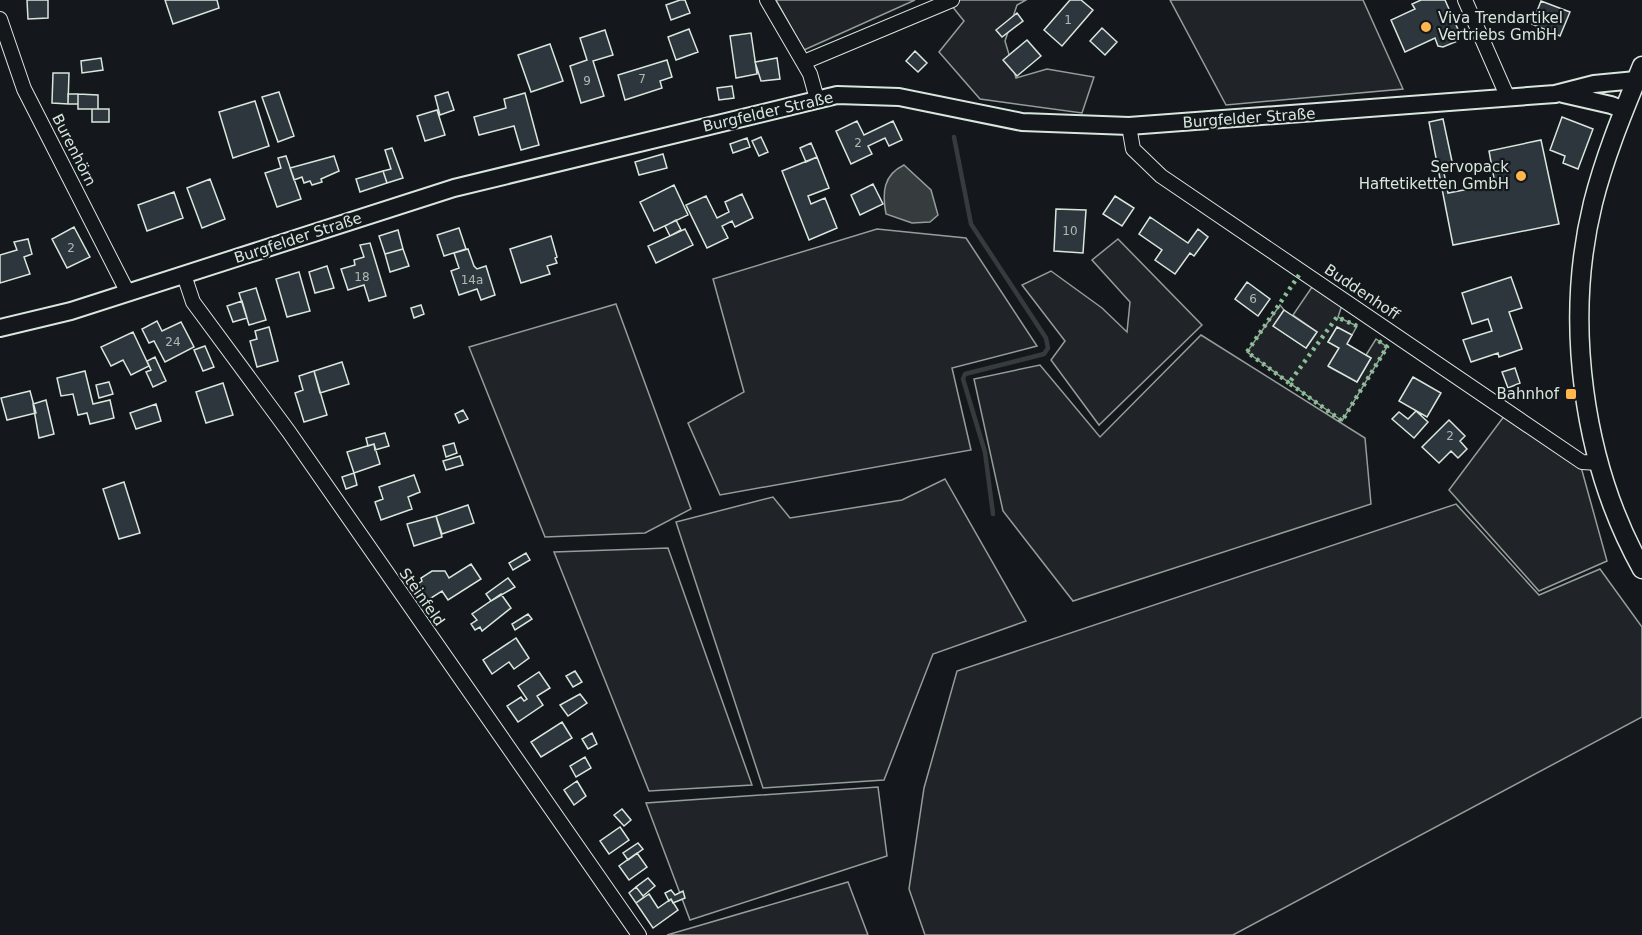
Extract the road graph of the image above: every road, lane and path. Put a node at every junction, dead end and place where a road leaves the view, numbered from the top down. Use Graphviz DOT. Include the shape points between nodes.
graph roads {
  1 [pos="767,0"];
  2 [pos="952,0"];
  3 [pos="1465,0"];
  4 [pos="0,19"];
  5 [pos="804,62"];
  6 [pos="1639,73"];
  7 [pos="1560,94"];
  8 [pos="1508,98"];
  9 [pos="817,99"];
  10 [pos="1624,110"];
  11 [pos="1129,126"];
  12 [pos="183,275"];
  13 [pos="128,293"];
  14 [pos="0,328"];
  15 [pos="1599,463"];
  16 [pos="1642,569"];
  17 [pos="639,935"];
  1 -- 5 [label="street"];
  2 -- 5 [label="street"];
  3 -- 8 [label="street"];
  4 -- 13 [label="street, Burenhörn" via="24,89"];
  5 -- 9 [label="street"];
  6 -- 7 [label="street, Burgfelder Straße"];
  6 -- 10 [label="main road"];
  7 -- 8 [label="street, Burgfelder Straße"];
  7 -- 10 [label="street, Burgfelder Straße"];
  8 -- 11 [label="street, Burgfelder Straße"];
  9 -- 11 [label="street, Burgfelder Straße" via="878,95 1022,122"];
  9 -- 12 [label="street, Burgfelder Straße" via="454,188"];
  10 -- 15 [label="main road" via="1593,203 1581,290 1585,387"];
  11 -- 15 [label="street, Buddenhoff" via="1133,150 1161,176 1582,462"];
  12 -- 13 [label="street, Burgfelder Straße"];
  12 -- 17 [label="street, Steinfeld" via="193,302 289,432"];
  13 -- 14 [label="street, Burgfelder Straße"];
  15 -- 16 [label="main road"];
}
